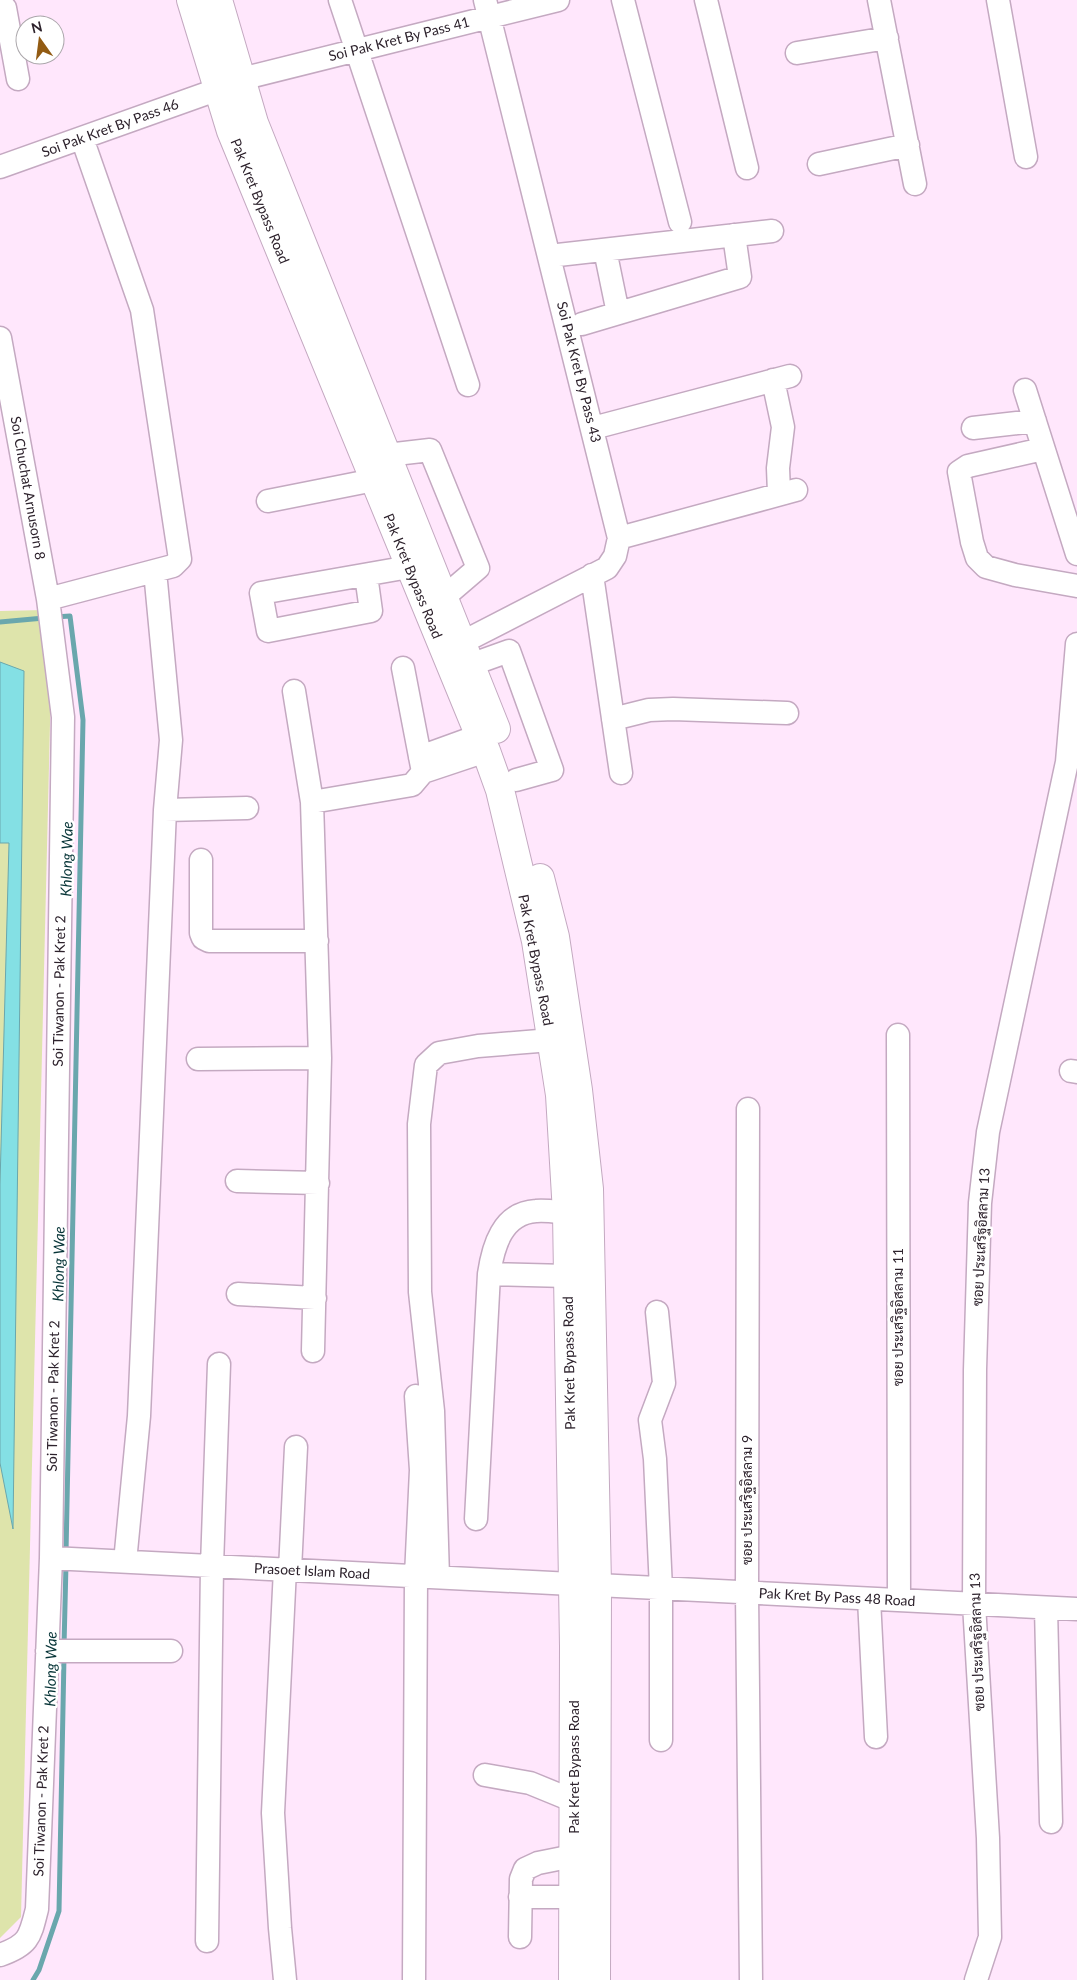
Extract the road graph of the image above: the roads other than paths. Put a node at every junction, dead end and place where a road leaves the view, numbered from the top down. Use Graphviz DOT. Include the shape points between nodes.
graph roads {
  1 [pos="191,0"];
  2 [pos="218,0"];
  3 [pos="340,0"];
  4 [pos="558,0"];
  5 [pos="623,0"];
  6 [pos="706,0"];
  7 [pos="879,0"];
  8 [pos="998,0"];
  9 [pos="3,6"];
  10 [pos="487,8"];
  11 [pos="886,38"];
  12 [pos="355,50"];
  13 [pos="797,53"];
  14 [pos="18,79"];
  15 [pos="230,84"];
  16 [pos="82,138"];
  17 [pos="908,146"];
  18 [pos="1026,156"];
  19 [pos="819,164"];
  20 [pos="0,167"];
  21 [pos="746,168"];
  22 [pos="915,184"];
  23 [pos="680,222"];
  24 [pos="772,231"];
  25 [pos="734,236"];
  26 [pos="605,250"];
  27 [pos="549,256"];
  28 [pos="618,313"];
  29 [pos="582,324"];
  30 [pos="0,338"];
  31 [pos="468,385"];
  32 [pos="1024,390"];
  33 [pos="1035,421"];
  34 [pos="593,428"];
  35 [pos="972,428"];
  36 [pos="1044,449"];
  37 [pos="387,455"];
  38 [pos="374,480"];
  39 [pos="268,501"];
  40 [pos="620,538"];
  41 [pos="1077,551"];
  42 [pos="409,567"];
  43 [pos="155,571"];
  44 [pos="366,575"];
  45 [pos="592,576"];
  46 [pos="1077,586"];
  47 [pos="443,598"];
  48 [pos="50,611"];
  49 [pos="1077,644"];
  50 [pos="466,654"];
  51 [pos="403,668"];
  52 [pos="294,691"];
  53 [pos="787,713"];
  54 [pos="613,719"];
  55 [pos="482,744"];
  56 [pos="422,764"];
  57 [pos="621,773"];
  58 [pos="516,780"];
  59 [pos="312,802"];
  60 [pos="247,808"];
  61 [pos="165,810"];
  62 [pos="201,860"];
  63 [pos="317,941"];
  64 [pos="898,1034"];
  65 [pos="551,1040"];
  66 [pos="320,1058"];
  67 [pos="198,1059"];
  68 [pos="748,1109"];
  69 [pos="237,1181"];
  70 [pos="318,1183"];
  71 [pos="567,1213"];
  72 [pos="489,1274"];
  73 [pos="567,1276"];
  74 [pos="238,1294"];
  75 [pos="314,1298"];
  76 [pos="657,1312"];
  77 [pos="314,1351"];
  78 [pos="219,1364"];
  79 [pos="416,1396"];
  80 [pos="296,1447"];
  81 [pos="476,1519"];
  82 [pos="61,1559"];
  83 [pos="125,1562"];
  84 [pos="212,1566"];
  85 [pos="287,1569"];
  86 [pos="427,1577"];
  87 [pos="585,1585"];
  88 [pos="661,1588"];
  89 [pos="747,1593"];
  90 [pos="869,1599"];
  91 [pos="899,1600"];
  92 [pos="974,1604"];
  93 [pos="1046,1608"];
  94 [pos="1077,1609"];
  95 [pos="58,1651"];
  96 [pos="170,1651"];
  97 [pos="876,1737"];
  98 [pos="661,1740"];
  99 [pos="485,1775"];
  100 [pos="574,1801"];
  101 [pos="1052,1822"];
  102 [pos="574,1856"];
  103 [pos="520,1897"];
  104 [pos="572,1897"];
  105 [pos="520,1937"];
  106 [pos="207,1941"];
  107 [pos="0,1955"];
  108 [pos="285,1980"];
  109 [pos="414,1980"];
  110 [pos="573,1980"];
  111 [pos="596,1980"];
  112 [pos="751,1980"];
  113 [pos="976,1980"];
  1 -- 15 [label="main road, Pak Kret Bypass Road"];
  2 -- 15 [label="main road, Pak Kret Bypass Road"];
  3 -- 12 [label="street"];
  4 -- 10 [label="street, Soi Pak Kret By Pass 41"];
  5 -- 23 [label="street"];
  6 -- 21 [label="street"];
  7 -- 11 [label="street"];
  8 -- 18 [label="street"];
  9 -- 14 [label="street"];
  10 -- 12 [label="street, Soi Pak Kret By Pass 41"];
  10 -- 27 [label="street, Soi Pak Kret By Pass 43"];
  11 -- 13 [label="street"];
  11 -- 17 [label="street"];
  12 -- 15 [label="street, Soi Pak Kret By Pass 41"];
  12 -- 31 [label="street"];
  15 -- 16 [label="street, Soi Pak Kret By Pass 46"];
  15 -- 37 [label="main road, Pak Kret Bypass Road" via="254,123"];
  15 -- 38 [label="main road, Pak Kret Bypass Road" via="231,131"];
  16 -- 20 [label="street, Soi Pak Kret By Pass 46"];
  16 -- 43 [label="street" via="142,310 180,553 180,559 173,566"];
  17 -- 19 [label="street"];
  17 -- 22 [label="street"];
  24 -- 25 [label="street"];
  25 -- 26 [label="street"];
  25 -- 28 [label="street" via="740,277"];
  26 -- 27 [label="street"];
  26 -- 28 [label="street"];
  27 -- 34 [label="street, Soi Pak Kret By Pass 43"];
  28 -- 29 [label="street"];
  30 -- 48 [label="street, Soi Chuchat Arnusorn 8"];
  32 -- 33 [label="street"];
  33 -- 35 [label="street"];
  33 -- 36 [label="street"];
  34 -- 40 [label="street, Soi Pak Kret By Pass 43"];
  34 -- 40 [label="street" via="782,378 783,427 778,468 788,491"];
  36 -- 41 [label="street"];
  36 -- 46 [label="street" via="968,466 959,472 972,542 977,558 986,567"];
  37 -- 47 [label="main road, Pak Kret Bypass Road"];
  37 -- 47 [label="street" via="430,450 478,568"];
  38 -- 39 [label="street"];
  38 -- 42 [label="main road, Pak Kret Bypass Road"];
  40 -- 45 [label="street" via="613,561"];
  42 -- 44 [label="street"];
  42 -- 55 [label="main road, Pak Kret Bypass Road"];
  43 -- 48 [label="street"];
  43 -- 61 [label="street" via="171,740"];
  44 -- 44 [label="street" via="261,593 268,631 371,611"];
  45 -- 50 [label="street"];
  45 -- 54 [label="street"];
  47 -- 50 [label="main road, Pak Kret Bypass Road"];
  48 -- 82 [label="street, Soi Tiwanon - Pak Kret 2" via="63,718"];
  49 -- 92 [label="street, ซอย ประเสริฐอิสลาม 13" via="1067,762 988,1132 980,1203 975,1370"];
  50 -- 58 [label="main road, Pak Kret Bypass Road"];
  50 -- 58 [label="street" via="509,651 552,770"];
  51 -- 56 [label="street"];
  52 -- 59 [label="street"];
  53 -- 54 [label="street" via="673,708"];
  54 -- 57 [label="street"];
  55 -- 56 [label="street"];
  55 -- 65 [label="main road, Pak Kret Bypass Road" via="500,790 536,941"];
  56 -- 59 [label="street" via="412,785"];
  58 -- 87 [label="main road, Pak Kret Bypass Road" via="555,936 589,1188"];
  59 -- 63 [label="street"];
  60 -- 61 [label="street"];
  61 -- 83 [label="street" via="139,1416"];
  62 -- 63 [label="street" via="203,938 209,941"];
  63 -- 66 [label="street"];
  64 -- 91 [label="street, ซอย ประเสริฐอิสลาม 11"];
  65 -- 71 [label="main road, Pak Kret Bypass Road" via="560,1095"];
  65 -- 86 [label="street" via="439,1053 426,1065 419,1124 420,1292 433,1411"];
  66 -- 67 [label="street"];
  66 -- 70 [label="street"];
  68 -- 89 [label="street, ซอย ประเสริฐอิสลาม 9"];
  69 -- 70 [label="street"];
  70 -- 75 [label="street"];
  71 -- 72 [label="street" via="534,1210 514,1219 502,1229 493,1249"];
  71 -- 73 [label="main road, Pak Kret Bypass Road"];
  72 -- 73 [label="street"];
  72 -- 81 [label="street"];
  73 -- 87 [label="main road, Pak Kret Bypass Road"];
  74 -- 75 [label="street"];
  75 -- 77 [label="street"];
  76 -- 88 [label="street" via="664,1383 650,1420 655,1458"];
  78 -- 84 [label="street"];
  79 -- 86 [label="street"];
  80 -- 85 [label="street"];
  82 -- 83 [label="street, Prasoet Islam Road"];
  82 -- 95 [label="street, Soi Tiwanon - Pak Kret 2"];
  83 -- 84 [label="street, Prasoet Islam Road"];
  84 -- 85 [label="street, Prasoet Islam Road"];
  84 -- 106 [label="street"];
  85 -- 86 [label="street, Prasoet Islam Road"];
  85 -- 108 [label="street" via="273,1813"];
  86 -- 87 [label="street, Prasoet Islam Road"];
  86 -- 109 [label="street"];
  87 -- 88 [label="street, Pak Kret By Pass 48 Road"];
  87 -- 100 [label="main road, Pak Kret Bypass Road"];
  87 -- 111 [label="main road, Pak Kret Bypass Road"];
  88 -- 89 [label="street, Pak Kret By Pass 48 Road"];
  88 -- 98 [label="street"];
  89 -- 90 [label="street, Pak Kret By Pass 48 Road"];
  89 -- 112 [label="street, ซอย ประเสริฐอิสลาม 9"];
  90 -- 91 [label="street, Pak Kret By Pass 48 Road"];
  90 -- 97 [label="street"];
  91 -- 92 [label="street, Pak Kret By Pass 48 Road"];
  92 -- 93 [label="street, Pak Kret By Pass 48 Road"];
  92 -- 113 [label="street, ซอย ประเสริฐอิสลาม 13" via="988,1838 990,1937"];
  93 -- 94 [label="street, Pak Kret By Pass 48 Road"];
  93 -- 101 [label="street"];
  95 -- 96 [label="street"];
  95 -- 107 [label="street, Soi Tiwanon - Pak Kret 2" via="37,1909 30,1934 18,1949"];
  99 -- 100 [label="street" via="530,1783"];
  100 -- 102 [label="main road, Pak Kret Bypass Road"];
  102 -- 103 [label="street" via="525,1869"];
  102 -- 104 [label="main road, Pak Kret Bypass Road"];
  103 -- 104 [label="street"];
  103 -- 105 [label="street"];
  104 -- 110 [label="main road, Pak Kret Bypass Road"];
}
